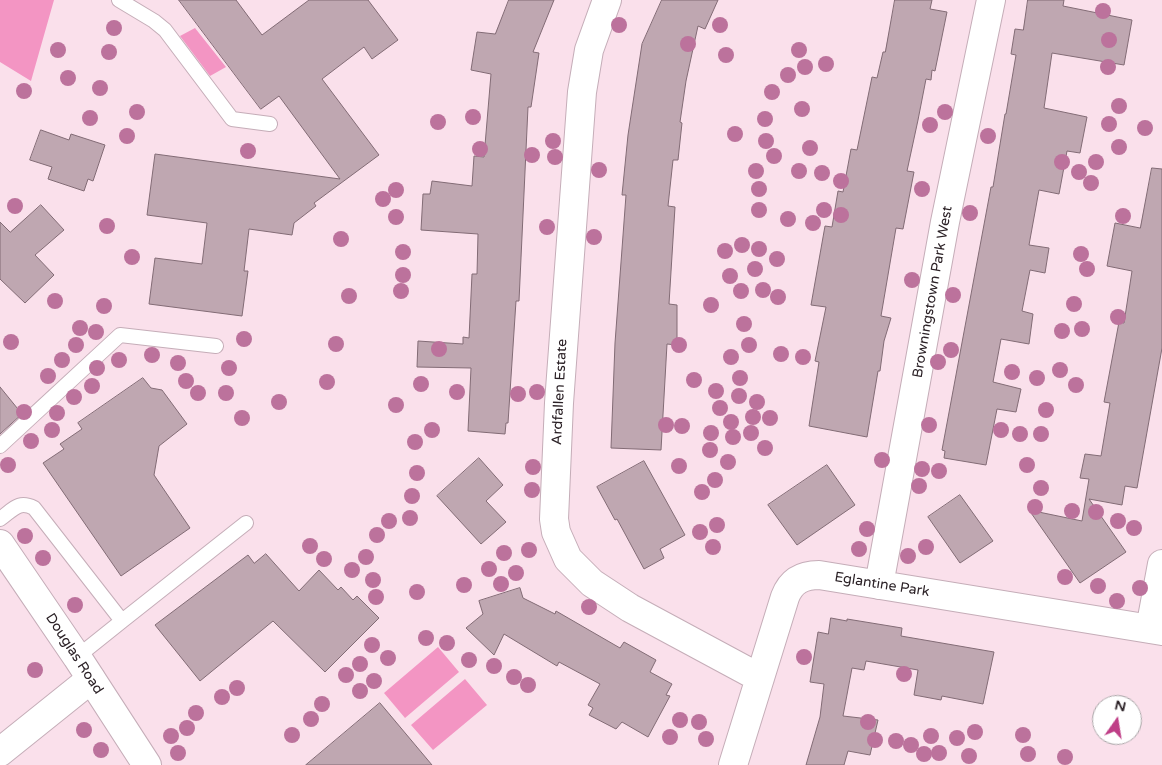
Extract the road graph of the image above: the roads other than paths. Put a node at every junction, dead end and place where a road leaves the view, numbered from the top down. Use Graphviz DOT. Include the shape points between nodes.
graph roads {
  1 [pos="119,0"];
  2 [pos="607,0"];
  3 [pos="991,0"];
  4 [pos="270,124"];
  5 [pos="216,346"];
  6 [pos="0,446"];
  7 [pos="0,519"];
  8 [pos="246,523"];
  9 [pos="0,544"];
  10 [pos="1162,564"];
  11 [pos="879,585"];
  12 [pos="122,621"];
  13 [pos="1156,630"];
  14 [pos="84,668"];
  15 [pos="760,678"];
  16 [pos="0,752"];
  17 [pos="147,765"];
  18 [pos="733,765"];
  1 -- 4 [label="lane" via="165,30 232,118"];
  2 -- 15 [label="street, Ardfallen Estate" via="589,50 582,97 559,403 556,532 568,559 592,583 630,608"];
  3 -- 11 [label="street, Browningstown Park West" via="945,222"];
  5 -- 6 [label="lane" via="120,336"];
  7 -- 12 [label="lane" via="18,506 26,504 34,508"];
  8 -- 12 [label="lane"];
  9 -- 14 [label="street, Douglas Road"];
  10 -- 13 [label="street"];
  11 -- 13 [label="street, Eglantine Park"];
  11 -- 15 [label="street, Eglantine Park" via="820,575 806,575 794,582 783,602"];
  12 -- 14 [label="lane"];
  14 -- 16 [label="street"];
  14 -- 17 [label="street, Douglas Road"];
  15 -- 18 [label="street, Eglantine Park"];
}
